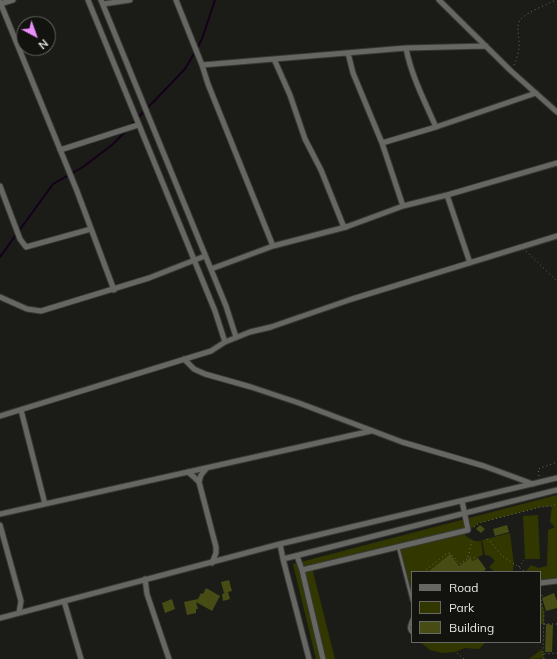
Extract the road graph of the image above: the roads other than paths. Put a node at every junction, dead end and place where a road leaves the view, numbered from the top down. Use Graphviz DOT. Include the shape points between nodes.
graph roads {
  1 [pos="13,0"];
  2 [pos="88,0"];
  3 [pos="130,0"];
  4 [pos="176,0"];
  5 [pos="439,0"];
  6 [pos="102,2"];
  7 [pos="0,4"];
  8 [pos="486,46"];
  9 [pos="406,48"];
  10 [pos="348,53"];
  11 [pos="274,59"];
  12 [pos="202,65"];
  13 [pos="536,93"];
  14 [pos="557,112"];
  15 [pos="138,125"];
  16 [pos="436,127"];
  17 [pos="382,143"];
  18 [pos="60,150"];
  19 [pos="557,163"];
  20 [pos="0,186"];
  21 [pos="448,195"];
  22 [pos="403,206"];
  23 [pos="346,227"];
  24 [pos="91,229"];
  25 [pos="557,236"];
  26 [pos="273,246"];
  27 [pos="205,256"];
  28 [pos="194,261"];
  29 [pos="470,263"];
  30 [pos="211,268"];
  31 [pos="114,290"];
  32 [pos="0,297"];
  33 [pos="236,337"];
  34 [pos="225,342"];
  35 [pos="184,359"];
  36 [pos="21,410"];
  37 [pos="0,416"];
  38 [pos="371,431"];
  39 [pos="206,468"];
  40 [pos="188,472"];
  41 [pos="557,478"];
  42 [pos="199,482"];
  43 [pos="534,484"];
  44 [pos="557,490"];
  45 [pos="462,501"];
  46 [pos="45,504"];
  47 [pos="0,514"];
  48 [pos="464,514"];
  49 [pos="0,525"];
  50 [pos="280,544"];
  51 [pos="398,546"];
  52 [pos="297,556"];
  53 [pos="283,559"];
  54 [pos="212,563"];
  55 [pos="302,570"];
  56 [pos="145,579"];
  57 [pos="557,581"];
  58 [pos="541,583"];
  59 [pos="411,597"];
  60 [pos="64,601"];
  61 [pos="19,613"];
  62 [pos="0,618"];
  63 [pos="411,621"];
  64 [pos="411,631"];
  65 [pos="81,659"];
  66 [pos="169,659"];
  67 [pos="309,659"];
  68 [pos="323,659"];
  1 -- 7 [label="street"];
  2 -- 15 [label="street"];
  3 -- 6 [label="street"];
  4 -- 12 [label="street"];
  5 -- 8 [label="street"];
  6 -- 27 [label="street"];
  7 -- 18 [label="street"];
  8 -- 9 [label="street"];
  8 -- 13 [label="street"];
  9 -- 10 [label="street"];
  9 -- 16 [label="street"];
  10 -- 11 [label="street"];
  10 -- 17 [label="street" via="355,79"];
  11 -- 12 [label="street"];
  11 -- 23 [label="street" via="305,139"];
  12 -- 26 [label="street"];
  13 -- 14 [label="street"];
  13 -- 16 [label="street"];
  15 -- 18 [label="street"];
  15 -- 28 [label="street"];
  16 -- 17 [label="street"];
  17 -- 22 [label="street"];
  18 -- 24 [label="street"];
  19 -- 21 [label="street"];
  20 -- 24 [label="street" via="20,239 26,247"];
  21 -- 22 [label="street"];
  21 -- 29 [label="street"];
  22 -- 23 [label="street"];
  23 -- 26 [label="street"];
  24 -- 31 [label="street"];
  25 -- 29 [label="street"];
  26 -- 30 [label="street"];
  27 -- 28 [label="street"];
  27 -- 30 [label="street"];
  28 -- 31 [label="street"];
  28 -- 34 [label="street"];
  29 -- 33 [label="street" via="352,298"];
  30 -- 33 [label="street"];
  31 -- 32 [label="street" via="41,311 27,309"];
  33 -- 34 [label="street"];
  34 -- 35 [label="street" via="211,351"];
  35 -- 36 [label="street"];
  35 -- 38 [label="street" via="194,369 205,374 299,403"];
  36 -- 37 [label="street"];
  36 -- 46 [label="street"];
  38 -- 39 [label="street"];
  38 -- 43 [label="street"];
  39 -- 40 [label="street"];
  39 -- 42 [label="street"];
  40 -- 42 [label="street"];
  40 -- 46 [label="street"];
  41 -- 43 [label="street"];
  42 -- 54 [label="street" via="216,547"];
  43 -- 45 [label="street"];
  44 -- 48 [label="street"];
  45 -- 48 [label="street"];
  45 -- 50 [label="street"];
  46 -- 47 [label="street"];
  48 -- 51 [label="street" via="468,530"];
  48 -- 52 [label="street"];
  49 -- 61 [label="street" via="21,601"];
  50 -- 53 [label="street"];
  50 -- 54 [label="street"];
  51 -- 55 [label="street"];
  51 -- 59 [label="lane"];
  52 -- 53 [label="street"];
  52 -- 55 [label="street"];
  53 -- 67 [label="street"];
  54 -- 56 [label="street"];
  55 -- 68 [label="street"];
  56 -- 60 [label="street"];
  56 -- 66 [label="street" via="147,594"];
  57 -- 58 [label="street"];
  60 -- 61 [label="street"];
  60 -- 65 [label="street"];
  61 -- 62 [label="street"];
  63 -- 64 [label="lane"];
}
